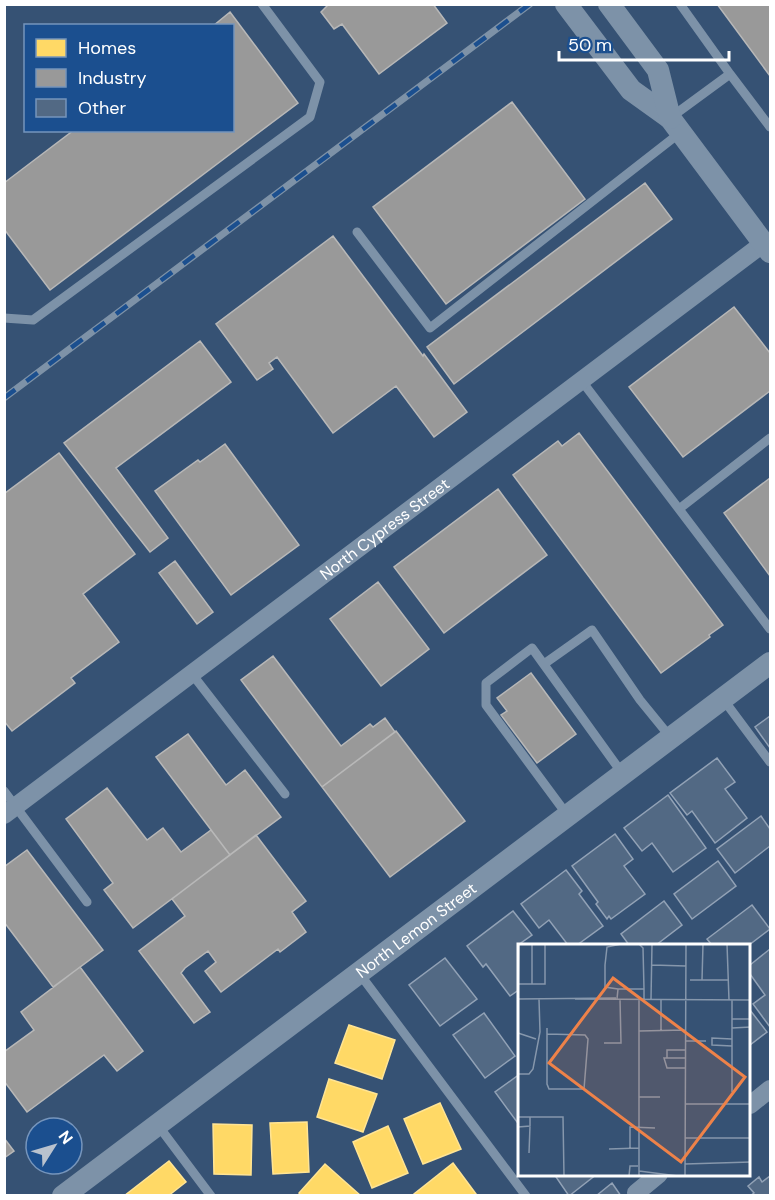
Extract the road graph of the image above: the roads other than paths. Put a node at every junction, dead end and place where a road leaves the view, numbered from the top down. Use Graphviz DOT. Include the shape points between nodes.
graph roads {
  1 [pos="262,4"];
  2 [pos="566,4"];
  3 [pos="609,4"];
  4 [pos="680,4"];
  5 [pos="730,74"];
  6 [pos="676,125"];
  7 [pos="771,127"];
  8 [pos="357,232"];
  9 [pos="767,248"];
  10 [pos="4,318"];
  11 [pos="581,380"];
  12 [pos="771,438"];
  13 [pos="678,509"];
  14 [pos="771,629"];
  15 [pos="771,663"];
  16 [pos="544,664"];
  17 [pos="192,674"];
  18 [pos="723,699"];
  19 [pos="670,738"];
  20 [pos="771,762"];
  21 [pos="623,774"];
  22 [pos="4,791"];
  23 [pos="285,794"];
  24 [pos="10,811"];
  25 [pos="568,816"];
  26 [pos="87,902"];
  27 [pos="359,973"];
  28 [pos="771,1089"];
  29 [pos="751,1104"];
  30 [pos="158,1124"];
  31 [pos="657,1176"];
  32 [pos="636,1193"];
  33 [pos="63,1196"];
  34 [pos="211,1196"];
  35 [pos="526,1196"];
  1 -- 10 [label="lane" via="320,82 310,117 33,320"];
  2 -- 6 [label="street" via="631,90"];
  3 -- 6 [label="street" via="658,70"];
  4 -- 5 [label="lane"];
  5 -- 6 [label="lane"];
  5 -- 7 [label="lane"];
  6 -- 8 [label="lane" via="430,328"];
  6 -- 9 [label="street"];
  9 -- 11 [label="street, North Cypress Street"];
  11 -- 13 [label="lane"];
  11 -- 17 [label="street, North Cypress Street"];
  12 -- 13 [label="lane"];
  13 -- 14 [label="lane"];
  15 -- 18 [label="street, North Lemon Street"];
  16 -- 19 [label="lane" via="592,630"];
  16 -- 21 [label="lane"];
  16 -- 25 [label="lane" via="532,648 486,683 486,705"];
  17 -- 23 [label="lane"];
  17 -- 24 [label="street, North Cypress Street"];
  18 -- 19 [label="street, North Lemon Street"];
  18 -- 20 [label="lane"];
  19 -- 21 [label="street, North Lemon Street"];
  21 -- 25 [label="street, North Lemon Street"];
  22 -- 24 [label="lane"];
  24 -- 26 [label="lane"];
  25 -- 27 [label="street, North Lemon Street"];
  27 -- 30 [label="street, North Lemon Street"];
  27 -- 35 [label="lane"];
  28 -- 29 [label="street"];
  30 -- 33 [label="street, North Lemon Street"];
  30 -- 34 [label="lane"];
  31 -- 32 [label="street"];
}
